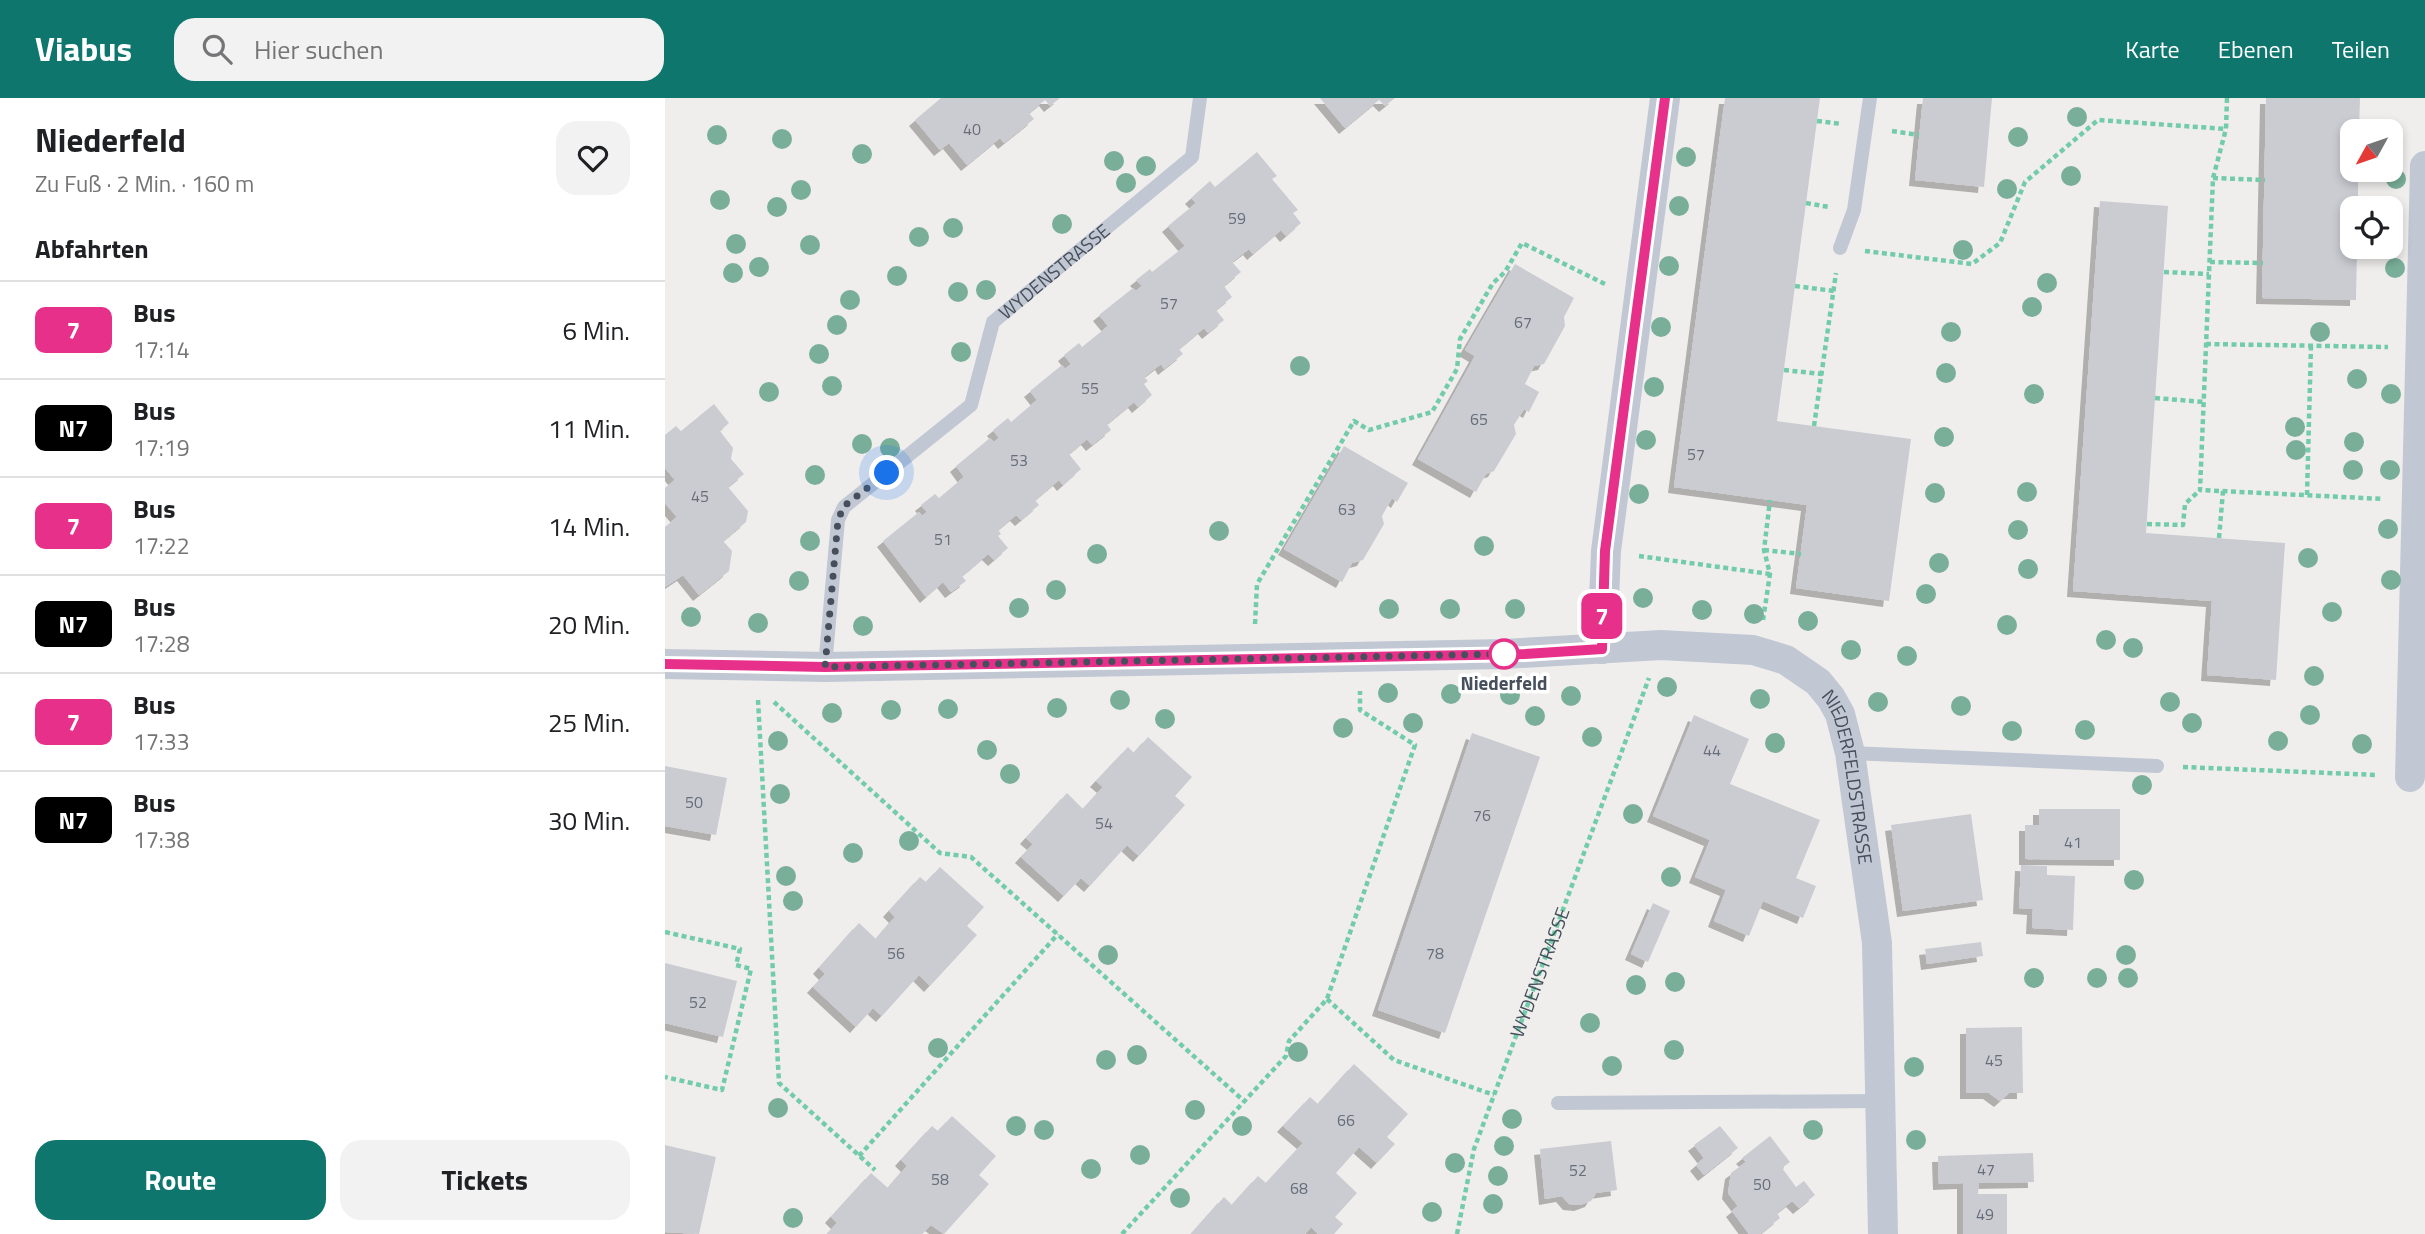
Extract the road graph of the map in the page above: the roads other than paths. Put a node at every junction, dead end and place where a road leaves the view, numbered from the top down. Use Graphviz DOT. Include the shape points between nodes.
graph roads {
  1 [pos="1201,98"];
  2 [pos="1665,98"];
  3 [pos="1870,98"];
  4 [pos="2425,166"];
  5 [pos="1840,248"];
  6 [pos="1602,649"];
  7 [pos="665,664"];
  8 [pos="825,667"];
  9 [pos="1850,753"];
  10 [pos="2157,766"];
  11 [pos="2410,777"];
  12 [pos="1880,1101"];
  13 [pos="1558,1103"];
  14 [pos="1883,1234"];
  1 -- 8 [label="lane, WYDENSTRASSE" via="1192,157 993,322 971,405 844,506 838,520"];
  2 -- 6 [label="street" via="1605,551"];
  3 -- 5 [label="lane" via="1854,210"];
  4 -- 11 [label="street"];
  6 -- 8 [label="street, NIEDERFELDSTRASSE"];
  6 -- 9 [label="street, NIEDERFELDSTRASSE" via="1714,647 1753,650 1786,660 1802,668 1831,698"];
  7 -- 8 [label="street, NIEDERFELDSTRASSE"];
  9 -- 10 [label="lane"];
  9 -- 12 [label="street, NIEDERFELDSTRASSE" via="1877,943"];
  12 -- 13 [label="lane"];
  12 -- 14 [label="street, NIEDERFELDSTRASSE"];
}
